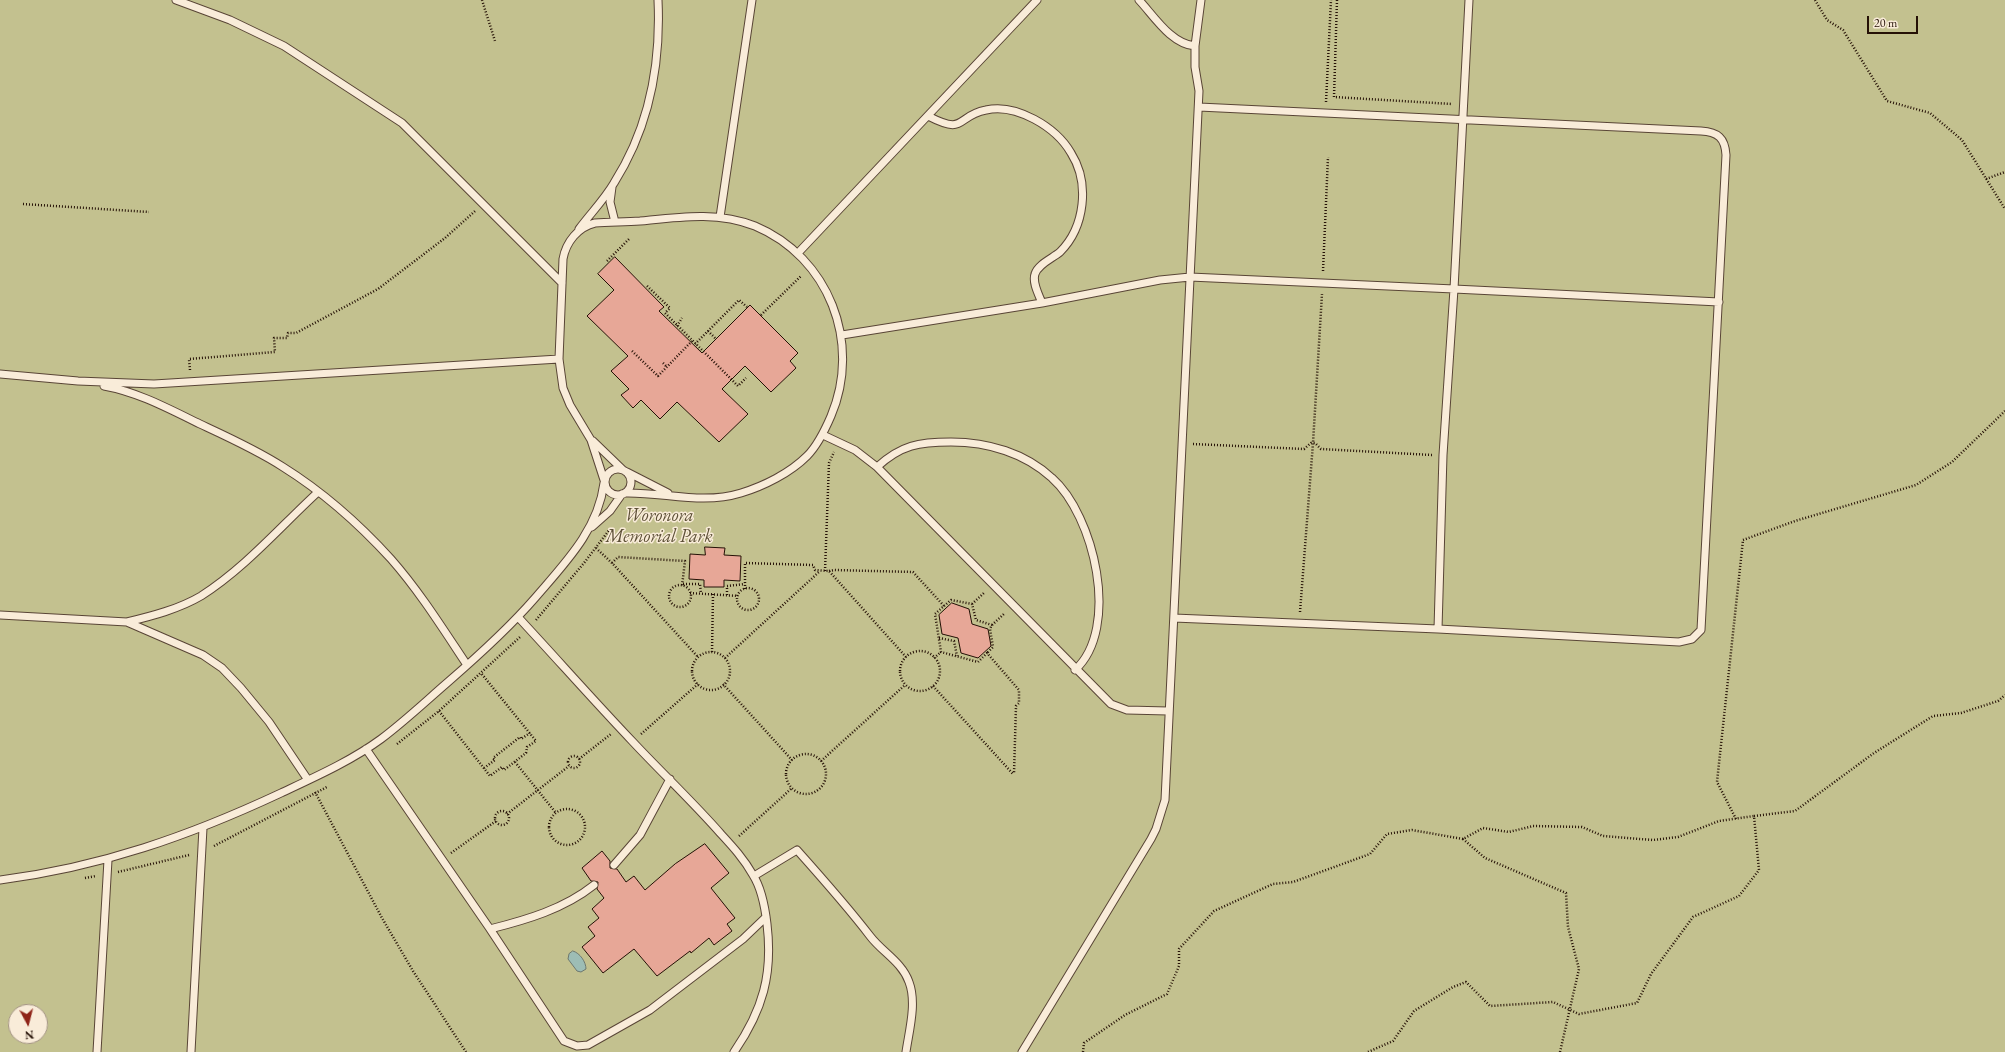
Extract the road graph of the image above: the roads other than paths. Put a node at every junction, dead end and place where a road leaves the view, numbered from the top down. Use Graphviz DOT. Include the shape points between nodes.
graph roads {
  1 [pos="176,0"];
  2 [pos="658,0"];
  3 [pos="752,0"];
  4 [pos="1037,0"];
  5 [pos="1139,0"];
  6 [pos="1201,0"];
  7 [pos="1469,0"];
  8 [pos="1195,46"];
  9 [pos="1199,107"];
  10 [pos="928,116"];
  11 [pos="1462,118"];
  12 [pos="613,185"];
  13 [pos="720,217"];
  14 [pos="615,222"];
  15 [pos="574,236"];
  16 [pos="798,253"];
  17 [pos="1190,277"];
  18 [pos="562,282"];
  19 [pos="1454,289"];
  20 [pos="1719,302"];
  21 [pos="1042,303"];
  22 [pos="842,335"];
  23 [pos="559,359"];
  24 [pos="0,374"];
  25 [pos="78,381"];
  26 [pos="588,434"];
  27 [pos="823,435"];
  28 [pos="876,467"];
  29 [pos="625,471"];
  30 [pos="604,481"];
  31 [pos="318,492"];
  32 [pos="623,494"];
  33 [pos="677,497"];
  34 [pos="589,530"];
  35 [pos="0,615"];
  36 [pos="518,617"];
  37 [pos="1174,618"];
  38 [pos="127,622"];
  39 [pos="1438,629"];
  40 [pos="467,665"];
  41 [pos="1075,670"];
  42 [pos="1168,711"];
  43 [pos="366,749"];
  44 [pos="670,779"];
  45 [pos="308,780"];
  46 [pos="203,828"];
  47 [pos="108,860"];
  48 [pos="614,865"];
  49 [pos="754,876"];
  50 [pos="0,880"];
  51 [pos="594,886"];
  52 [pos="766,917"];
  53 [pos="490,929"];
  54 [pos="97,1052"];
  55 [pos="191,1052"];
  56 [pos="734,1052"];
  57 [pos="906,1052"];
  58 [pos="1022,1052"];
  1 -- 18 [label="lane" via="230,20 284,46 393,116 413,132"];
  2 -- 12 [label="lane" via="657,57 650,101 632,152"];
  3 -- 13 [label="lane"];
  4 -- 10 [label="lane"];
  5 -- 8 [label="lane" via="1176,39 1186,45"];
  6 -- 8 [label="lane"];
  7 -- 11 [label="lane"];
  8 -- 9 [label="lane"];
  9 -- 11 [label="lane"];
  9 -- 17 [label="lane"];
  10 -- 16 [label="lane"];
  10 -- 21 [label="lane" via="952,126 986,110 1012,112 1037,120 1048,127 1072,153 1081,183 1081,213 1074,233 1065,246 1035,274 1036,288"];
  11 -- 19 [label="lane"];
  11 -- 20 [label="lane" via="1701,131 1719,136 1725,144 1726,155"];
  12 -- 14 [label="lane" via="610,202"];
  12 -- 15 [label="lane"];
  13 -- 14 [label="lane"];
  13 -- 16 [label="lane" via="756,226"];
  14 -- 15 [label="lane" via="589,225"];
  15 -- 18 [label="lane" via="564,254"];
  16 -- 22 [label="lane" via="829,294"];
  17 -- 19 [label="lane"];
  17 -- 21 [label="lane" via="1171,278"];
  17 -- 37 [label="lane"];
  18 -- 23 [label="lane"];
  19 -- 20 [label="lane"];
  19 -- 39 [label="lane" via="1443,455"];
  20 -- 39 [label="lane" via="1703,617 1699,633 1689,641 1680,642"];
  21 -- 22 [label="lane"];
  22 -- 27 [label="lane" via="844,366 835,406"];
  23 -- 25 [label="lane" via="154,384"];
  23 -- 26 [label="lane" via="566,396"];
  24 -- 25 [label="lane"];
  25 -- 31 [label="lane" via="120,390 191,419 283,467"];
  26 -- 29 [label="lane"];
  26 -- 30 [label="lane"];
  27 -- 28 [label="lane" via="855,450"];
  27 -- 33 [label="lane" via="801,461 757,488 718,498"];
  28 -- 41 [label="lane"];
  28 -- 41 [label="lane" via="894,452 912,445 969,443 1002,449 1020,457 1037,466 1058,484 1072,503 1088,536 1098,582 1095,633 1088,654"];
  29 -- 30 [label="lane" via="613,469 606,474"];
  29 -- 32 [label="lane" via="631,479 631,484"];
  29 -- 33 [label="lane"];
  30 -- 32 [label="lane" via="609,492 614,495"];
  30 -- 34 [label="lane" via="597,512"];
  31 -- 38 [label="lane" via="240,566 201,596 165,612"];
  31 -- 40 [label="lane" via="391,560 422,599"];
  32 -- 33 [label="lane" via="644,493"];
  32 -- 34 [label="lane" via="610,511"];
  34 -- 36 [label="lane" via="560,569"];
  35 -- 38 [label="lane"];
  36 -- 40 [label="lane"];
  36 -- 44 [label="lane"];
  37 -- 39 [label="lane"];
  37 -- 42 [label="lane"];
  38 -- 45 [label="lane" via="191,649 222,668 254,703"];
  40 -- 43 [label="lane" via="413,713"];
  41 -- 42 [label="lane" via="1105,700 1116,707 1127,710"];
  42 -- 58 [label="lane" via="1165,800 1156,829"];
  43 -- 45 [label="lane"];
  43 -- 53 [label="lane"];
  44 -- 48 [label="lane" via="640,835"];
  44 -- 49 [label="lane" via="730,844"];
  45 -- 46 [label="lane"];
  46 -- 47 [label="lane" via="156,846"];
  46 -- 55 [label="lane"];
  47 -- 50 [label="lane" via="65,870"];
  47 -- 54 [label="lane"];
  49 -- 52 [label="lane"];
  49 -- 57 [label="lane" via="797,850 860,921 871,938 902,969 910,983 912,994"];
  51 -- 53 [label="lane" via="544,913"];
  52 -- 53 [label="lane" via="743,939 650,1010 595,1042 582,1046 564,1041"];
  52 -- 56 [label="lane" via="770,955 766,987 752,1024"];
}
